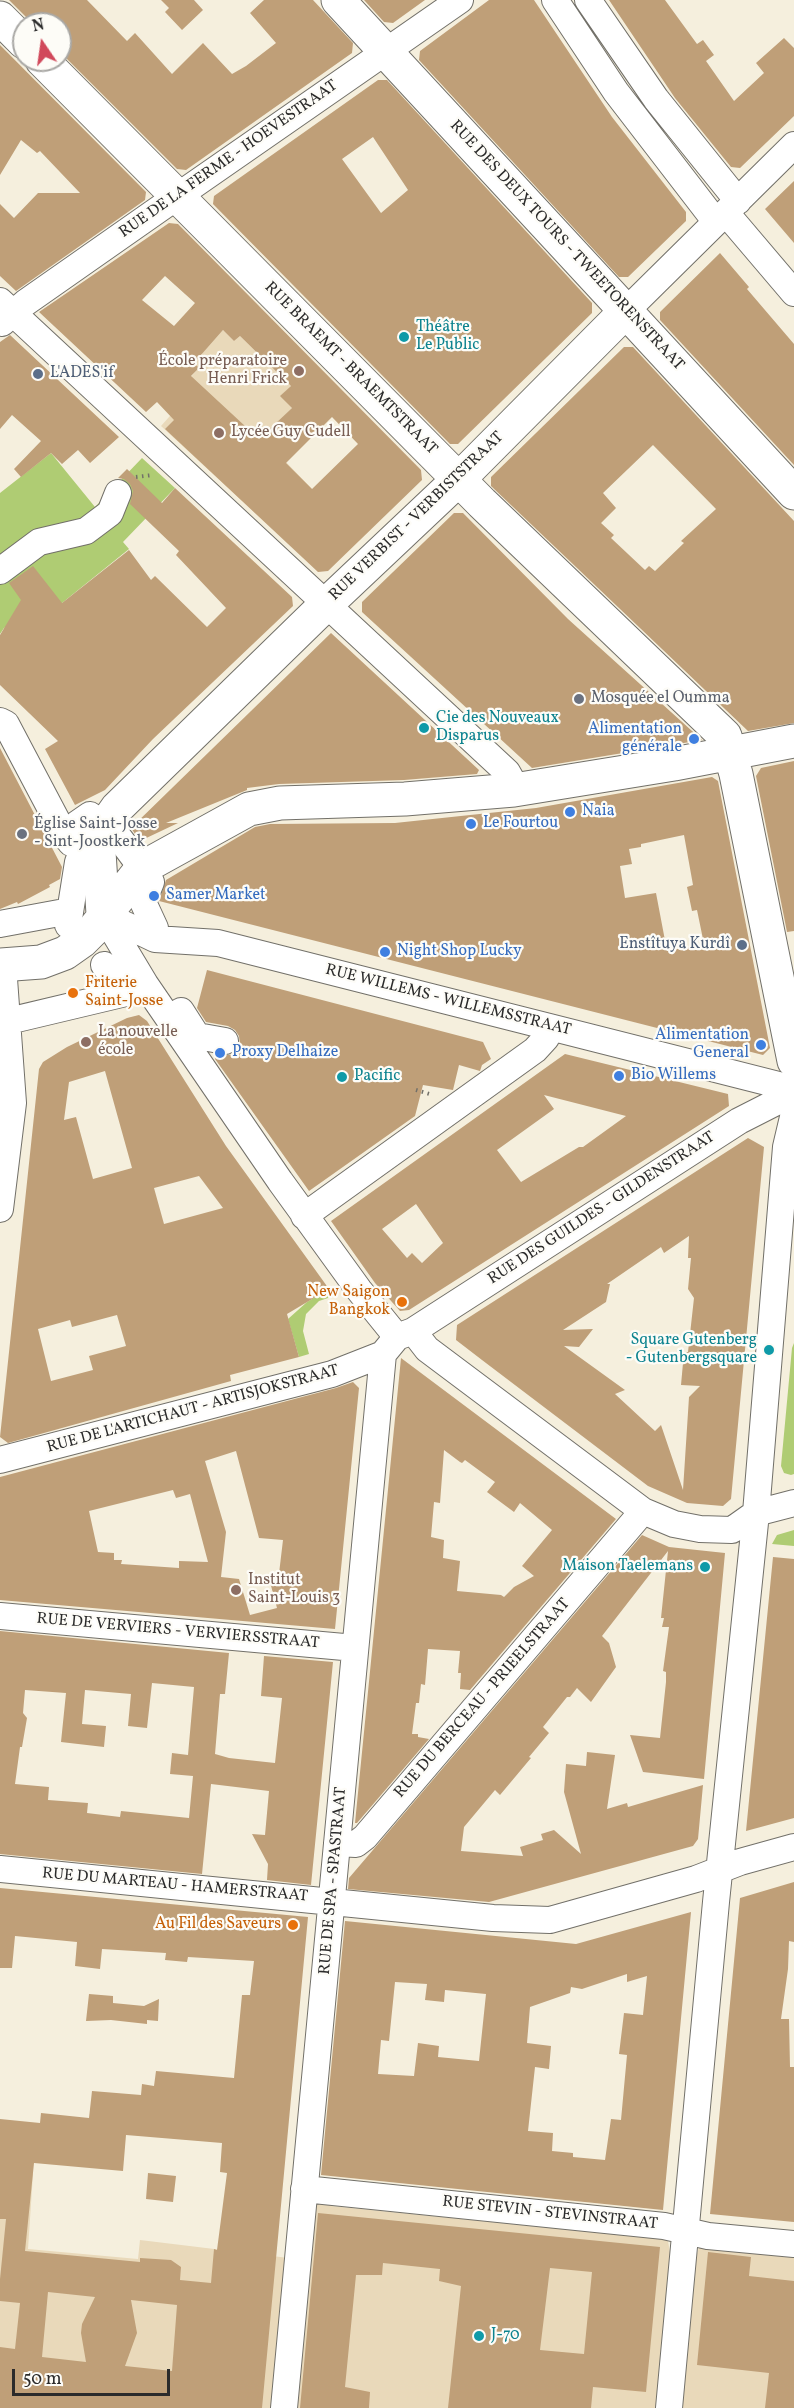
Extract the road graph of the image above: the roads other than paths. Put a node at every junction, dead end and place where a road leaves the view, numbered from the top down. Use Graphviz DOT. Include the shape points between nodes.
graph roads {
  1 [pos="338,0"];
  2 [pos="460,0"];
  3 [pos="555,0"];
  4 [pos="588,0"];
  5 [pos="0,18"];
  6 [pos="12,30"];
  7 [pos="386,51"];
  8 [pos="54,72"];
  9 [pos="794,145"];
  10 [pos="177,196"];
  11 [pos="727,212"];
  12 [pos="794,293"];
  13 [pos="626,311"];
  14 [pos="4,312"];
  15 [pos="459,479"];
  16 [pos="118,493"];
  17 [pos="794,493"];
  18 [pos="0,571"];
  19 [pos="327,604"];
  20 [pos="0,721"];
  21 [pos="794,741"];
  22 [pos="731,754"];
  23 [pos="514,790"];
  24 [pos="93,839"];
  25 [pos="103,914"];
  26 [pos="0,924"];
  27 [pos="1,965"];
  28 [pos="104,966"];
  29 [pos="146,970"];
  30 [pos="3,1022"];
  31 [pos="549,1027"];
  32 [pos="225,1041"];
  33 [pos="794,1061"];
  34 [pos="794,1091"];
  35 [pos="794,1113"];
  36 [pos="788,1194"];
  37 [pos="0,1209"];
  38 [pos="304,1216"];
  39 [pos="398,1341"];
  40 [pos="0,1460"];
  41 [pos="794,1503"];
  42 [pos="643,1510"];
  43 [pos="756,1513"];
  44 [pos="0,1616"];
  45 [pos="355,1648"];
  46 [pos="337,1843"];
  47 [pos="794,1847"];
  48 [pos="0,1869"];
  49 [pos="720,1870"];
  50 [pos="332,1901"];
  51 [pos="304,2189"];
  52 [pos="686,2231"];
  53 [pos="794,2244"];
  54 [pos="284,2408"];
  55 [pos="669,2408"];
  1 -- 7 [label="main road, RUE DES DEUX TOURS - TWEETORENSTRAAT"];
  2 -- 7 [label="street, RUE DE LA FERME - HOEVESTRAAT"];
  3 -- 11 [label="street" via="616,92"];
  4 -- 11 [label="street"];
  5 -- 6 [label="main road"];
  7 -- 10 [label="street, RUE DE LA FERME - HOEVESTRAAT"];
  7 -- 13 [label="main road, RUE DES DEUX TOURS - TWEETORENSTRAAT"];
  8 -- 10 [label="main road, RUE BRAEMT - BRAEMTSTRAAT"];
  9 -- 11 [label="street, RUE VERBIST - VERBISTSTRAAT"];
  10 -- 14 [label="street, RUE DE LA FERME - HOEVESTRAAT"];
  10 -- 15 [label="main road, RUE BRAEMT - BRAEMTSTRAAT"];
  11 -- 12 [label="street"];
  11 -- 13 [label="street, RUE VERBIST - VERBISTSTRAAT"];
  13 -- 15 [label="main road, RUE VERBIST - VERBISTSTRAAT"];
  13 -- 17 [label="main road, RUE DES DEUX TOURS - TWEETORENSTRAAT"];
  14 -- 19 [label="street"];
  15 -- 19 [label="main road, RUE VERBIST - VERBISTSTRAAT"];
  15 -- 22 [label="main road, RUE BRAEMT - BRAEMTSTRAAT" via="711,721 725,736"];
  16 -- 18 [label="street" via="110,513 86,531 39,542"];
  19 -- 23 [label="street" via="507,772"];
  19 -- 24 [label="main road, RUE VERBIST - VERBISTSTRAAT" via="117,808"];
  20 -- 24 [label="street" via="6,724 71,843"];
  21 -- 22 [label="main road"];
  22 -- 23 [label="main road"];
  22 -- 33 [label="main road, RUE BRAEMT - BRAEMTSTRAAT"];
  23 -- 25 [label="main road" via="280,803 249,809 142,868"];
  24 -- 25 [label="main road, RUE VERBIST - VERBISTSTRAAT"];
  24 -- 26 [label="street" via="69,918"];
  24 -- 29 [label="street" via="142,868 151,882 143,902"];
  25 -- 27 [label="main road" via="82,941 65,953 41,962"];
  25 -- 29 [label="street"];
  25 -- 31 [label="street, RUE WILLEMS - WILLEMSSTRAAT" via="155,939 218,943"];
  27 -- 30 [label="street"];
  28 -- 29 [label="street"];
  29 -- 30 [label="street"];
  29 -- 32 [label="street" via="197,1036"];
  29 -- 38 [label="street"];
  30 -- 37 [label="street" via="13,1103"];
  31 -- 34 [label="street, RUE WILLEMS - WILLEMSSTRAAT"];
  31 -- 38 [label="street" via="546,1038 535,1050"];
  34 -- 39 [label="street, RUE DES GUILDES - GILDENSTRAAT" via="734,1124"];
  35 -- 36 [label="street" via="786,1147"];
  36 -- 43 [label="street"];
  38 -- 39 [label="street"];
  39 -- 40 [label="street, RUE DE L'ARTICHAUT - ARTISJOKSTRAAT" via="332,1374"];
  39 -- 42 [label="street" via="428,1348"];
  39 -- 45 [label="street, RUE DE SPA - SPASTRAAT"];
  41 -- 43 [label="street"];
  42 -- 43 [label="street" via="674,1524 728,1530"];
  42 -- 46 [label="street, RUE DU BERCEAU - PRIEELSTRAAT" via="365,1837 356,1844"];
  43 -- 49 [label="street"];
  44 -- 45 [label="street, RUE DE VERVIERS - VERVIERSSTRAAT"];
  45 -- 46 [label="street, RUE DE SPA - SPASTRAAT"];
  46 -- 50 [label="street, RUE DE SPA - SPASTRAAT"];
  47 -- 49 [label="street, RUE DU MARTEAU - HAMERSTRAAT"];
  48 -- 50 [label="street, RUE DU MARTEAU - HAMERSTRAAT"];
  49 -- 50 [label="street, RUE DU MARTEAU - HAMERSTRAAT" via="550,1920"];
  49 -- 52 [label="street"];
  50 -- 51 [label="street, RUE DE SPA - SPASTRAAT"];
  51 -- 52 [label="street, RUE STEVIN - STEVINSTRAAT"];
  51 -- 54 [label="street, RUE DE SPA - SPASTRAAT"];
  52 -- 53 [label="street, RUE STEVIN - STEVINSTRAAT"];
  52 -- 55 [label="street"];
}
